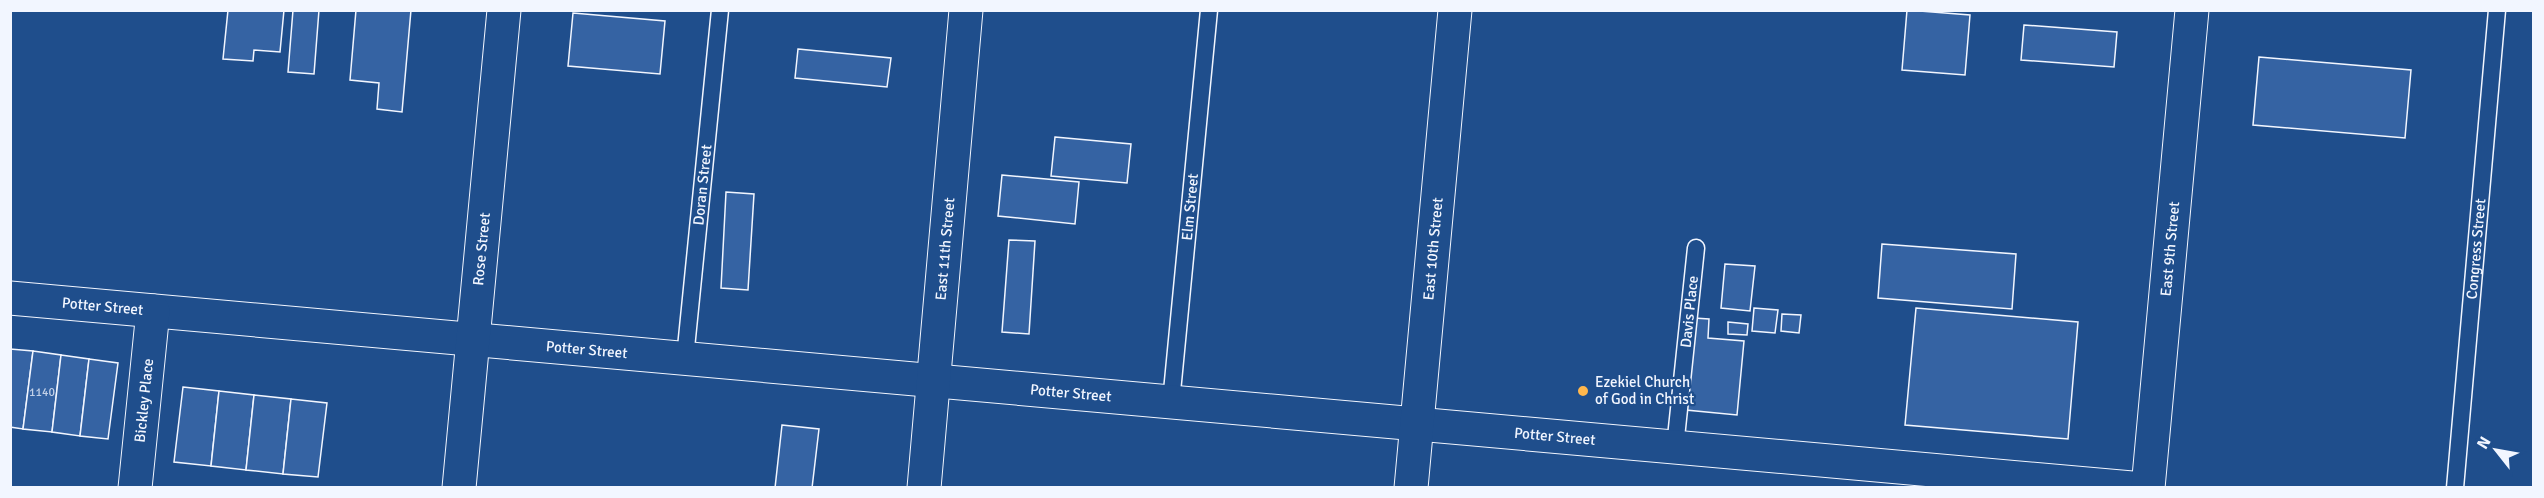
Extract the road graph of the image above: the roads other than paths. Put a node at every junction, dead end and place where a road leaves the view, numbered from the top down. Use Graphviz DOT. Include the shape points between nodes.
graph roads {
  1 [pos="504,10"];
  2 [pos="720,10"];
  3 [pos="966,10"];
  4 [pos="1209,10"];
  5 [pos="1455,10"];
  6 [pos="2192,10"];
  7 [pos="2497,10"];
  8 [pos="1696,248"];
  9 [pos="10,298"];
  10 [pos="153,311"];
  11 [pos="473,339"];
  12 [pos="685,358"];
  13 [pos="934,381"];
  14 [pos="1171,402"];
  15 [pos="1417,424"];
  16 [pos="1675,447"];
  17 [pos="135,488"];
  18 [pos="459,488"];
  19 [pos="924,488"];
  20 [pos="1411,488"];
  21 [pos="2132,488"];
  22 [pos="2148,488"];
  23 [pos="2455,488"];
  1 -- 11 [label="street, Rose Street"];
  2 -- 12 [label="lane, Doran Street"];
  3 -- 13 [label="street, East 11th Street"];
  4 -- 14 [label="lane, Elm Street"];
  5 -- 15 [label="street, East 10th Street"];
  6 -- 22 [label="street, East 9th Street"];
  7 -- 23 [label="lane, Congress Street"];
  8 -- 16 [label="lane, Davis Place"];
  9 -- 10 [label="street, Potter Street"];
  10 -- 11 [label="street, Potter Street"];
  10 -- 17 [label="street, Bickley Place"];
  11 -- 12 [label="street, Potter Street"];
  11 -- 18 [label="street, Rose Street"];
  12 -- 13 [label="street, Potter Street"];
  13 -- 14 [label="street, Potter Street"];
  13 -- 19 [label="street, East 11th Street"];
  14 -- 15 [label="street, Potter Street"];
  15 -- 16 [label="street, Potter Street"];
  15 -- 20 [label="street, East 10th Street"];
  16 -- 21 [label="street, Potter Street"];
}
